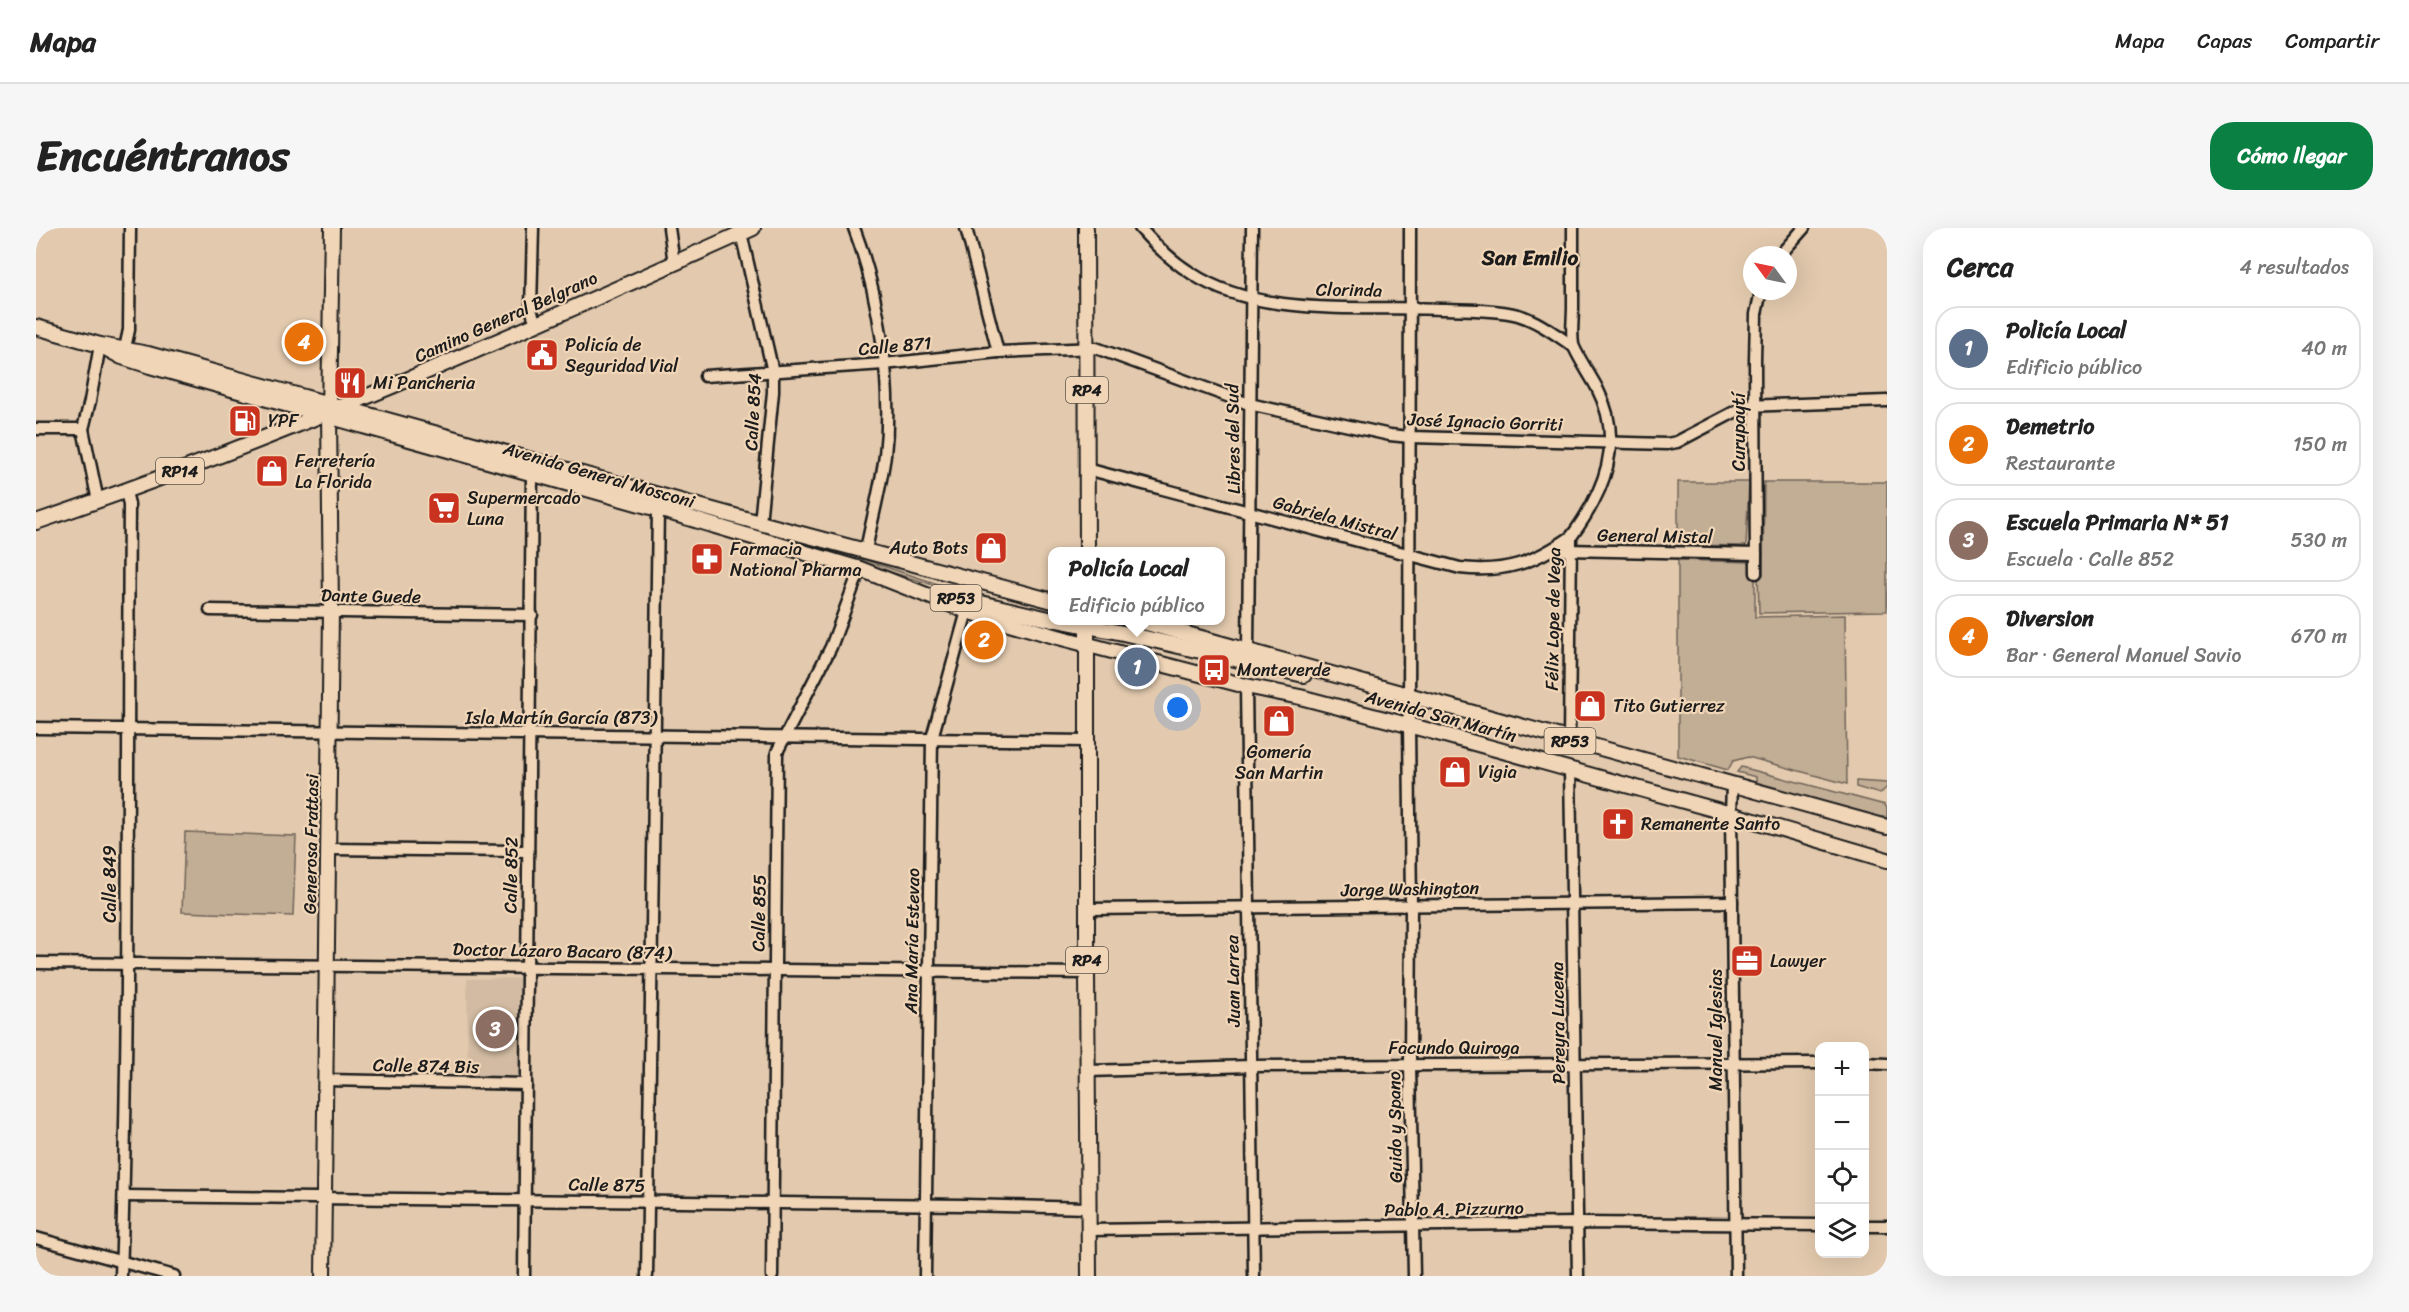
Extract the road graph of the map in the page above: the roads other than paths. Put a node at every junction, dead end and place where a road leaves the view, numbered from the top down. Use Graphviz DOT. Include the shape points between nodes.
graph roads {
  1 [pos="130,228"];
  2 [pos="332,228"];
  3 [pos="533,228"];
  4 [pos="669,228"];
  5 [pos="854,228"];
  6 [pos="966,228"];
  7 [pos="1086,228"];
  8 [pos="1140,228"];
  9 [pos="1252,228"];
  10 [pos="1410,228"];
  11 [pos="1573,228"];
  12 [pos="1804,228"];
  13 [pos="747,231"];
  14 [pos="1788,246"];
  15 [pos="674,263"];
  16 [pos="1250,299"];
  17 [pos="1759,300"];
  18 [pos="1410,308"];
  19 [pos="536,324"];
  20 [pos="36,327"];
  21 [pos="100,345"];
  22 [pos="1573,346"];
  23 [pos="1087,348"];
  24 [pos="998,352"];
  25 [pos="124,353"];
  26 [pos="884,364"];
  27 [pos="773,372"];
  28 [pos="705,376"];
  29 [pos="1887,401"];
  30 [pos="1249,404"];
  31 [pos="1755,405"];
  32 [pos="330,412"];
  33 [pos="36,429"];
  34 [pos="83,429"];
  35 [pos="1410,437"];
  36 [pos="1612,442"];
  37 [pos="1087,469"];
  38 [pos="532,474"];
  39 [pos="126,492"];
  40 [pos="98,501"];
  41 [pos="658,509"];
  42 [pos="1251,513"];
  43 [pos="36,522"];
  44 [pos="760,523"];
  45 [pos="1571,537"];
  46 [pos="1087,547"];
  47 [pos="1553,549"];
  48 [pos="866,550"];
  49 [pos="1571,551"];
  50 [pos="1756,554"];
  51 [pos="1410,556"];
  52 [pos="860,569"];
  53 [pos="1756,573"];
  54 [pos="1048,600"];
  55 [pos="210,610"];
  56 [pos="967,611"];
  57 [pos="331,612"];
  58 [pos="532,615"];
  59 [pos="1048,618"];
  60 [pos="1087,625"];
  61 [pos="1091,625"];
  62 [pos="1151,625"];
  63 [pos="1087,645"];
  64 [pos="1248,651"];
  65 [pos="1246,686"];
  66 [pos="1389,691"];
  67 [pos="1409,697"];
  68 [pos="1409,725"];
  69 [pos="36,728"];
  70 [pos="127,730"];
  71 [pos="330,733"];
  72 [pos="530,735"];
  73 [pos="653,735"];
  74 [pos="783,736"];
  75 [pos="932,738"];
  76 [pos="1087,741"];
  77 [pos="1569,741"];
  78 [pos="1570,769"];
  79 [pos="1732,784"];
  80 [pos="1731,814"];
  81 [pos="1887,827"];
  82 [pos="328,849"];
  83 [pos="528,851"];
  84 [pos="1887,860"];
  85 [pos="1732,902"];
  86 [pos="1571,903"];
  87 [pos="1411,906"];
  88 [pos="1248,908"];
  89 [pos="1088,909"];
  90 [pos="36,963"];
  91 [pos="126,964"];
  92 [pos="327,964"];
  93 [pos="527,966"];
  94 [pos="651,969"];
  95 [pos="775,971"];
  96 [pos="928,971"];
  97 [pos="1087,973"];
  98 [pos="1733,1063"];
  99 [pos="1815,1063"];
  100 [pos="1576,1064"];
  101 [pos="1869,1064"];
  102 [pos="1887,1064"];
  103 [pos="1410,1065"];
  104 [pos="1250,1066"];
  105 [pos="1089,1071"];
  106 [pos="325,1080"];
  107 [pos="526,1084"];
  108 [pos="124,1196"];
  109 [pos="324,1199"];
  110 [pos="525,1201"];
  111 [pos="649,1202"];
  112 [pos="772,1204"];
  113 [pos="926,1205"];
  114 [pos="1089,1208"];
  115 [pos="1578,1223"];
  116 [pos="1735,1224"];
  117 [pos="1815,1225"];
  118 [pos="1414,1226"];
  119 [pos="1869,1226"];
  120 [pos="1887,1226"];
  121 [pos="1253,1228"];
  122 [pos="1089,1230"];
  123 [pos="36,1238"];
  124 [pos="121,1261"];
  125 [pos="121,1276"];
  126 [pos="174,1276"];
  127 [pos="323,1276"];
  128 [pos="524,1276"];
  129 [pos="647,1276"];
  130 [pos="772,1276"];
  131 [pos="925,1276"];
  132 [pos="1089,1276"];
  133 [pos="1254,1276"];
  134 [pos="1414,1276"];
  135 [pos="1578,1276"];
  136 [pos="1736,1276"];
  1 -- 25 [label="street" via="129,330"];
  2 -- 32 [label="main road, Generosa Frattasi"];
  3 -- 19 [label="street" via="531,309"];
  4 -- 15 [label="street"];
  5 -- 26 [label="street" via="869,275"];
  6 -- 24 [label="street"];
  7 -- 23 [label="main road, RP4"];
  8 -- 16 [label="street, Clorinda" via="1192,274"];
  9 -- 16 [label="street, Libres del Sud"];
  10 -- 18 [label="street, Guido y Spano"];
  11 -- 22 [label="street, Félix Lope de Vega"];
  12 -- 14 [label="street"];
  13 -- 15 [label="main road, Camino General Belgrano / RP14"];
  13 -- 27 [label="street, Calle 854"];
  15 -- 19 [label="main road, Camino General Belgrano / RP14"];
  16 -- 18 [label="street, Clorinda" via="1305,306"];
  16 -- 30 [label="street, Libres del Sud"];
  17 -- 31 [label="street, Curupaytí"];
  18 -- 22 [label="street, Clorinda" via="1518,315"];
  18 -- 35 [label="street, Guido y Spano"];
  19 -- 32 [label="main road, Camino General Belgrano / RP14"];
  20 -- 21 [label="main road, Avenida General Mosconi"];
  21 -- 25 [label="main road, Avenida General Mosconi"];
  21 -- 34 [label="street"];
  22 -- 36 [label="street, Félix Lope de Vega" via="1600,393"];
  23 -- 24 [label="street, Calle 871"];
  23 -- 30 [label="street, José Ignacio Gorriti" via="1102,349"];
  23 -- 37 [label="main road, RP4"];
  24 -- 26 [label="street, Calle 871"];
  25 -- 32 [label="main road, Avenida General Mosconi"];
  26 -- 27 [label="street, Calle 871"];
  26 -- 48 [label="street" via="885,457"];
  27 -- 28 [label="street, Calle 871"];
  27 -- 44 [label="street, Calle 854"];
  29 -- 31 [label="street, José Ignacio Gorriti"];
  30 -- 35 [label="street, José Ignacio Gorriti"];
  30 -- 42 [label="street, Libres del Sud"];
  31 -- 36 [label="street, José Ignacio Gorriti" via="1739,409 1677,442"];
  31 -- 50 [label="street, Curupaytí"];
  32 -- 38 [label="main road, Avenida General Mosconi / RP53"];
  32 -- 39 [label="main road, Camino General Belgrano / RP14"];
  32 -- 44 [label="main road, Avenida General Mosconi / RP53"];
  32 -- 57 [label="main road, Generosa Frattasi"];
  33 -- 34 [label="street"];
  34 -- 40 [label="street"];
  35 -- 36 [label="street, José Ignacio Gorriti"];
  35 -- 51 [label="street, Guido y Spano"];
  36 -- 45 [label="street, Félix Lope de Vega" via="1599,492"];
  37 -- 42 [label="street, Gabriela Mistral"];
  37 -- 46 [label="main road, RP4"];
  38 -- 41 [label="main road, Avenida General Mosconi / RP53"];
  38 -- 58 [label="street, Calle 852"];
  39 -- 40 [label="main road, Camino General Belgrano / RP14"];
  39 -- 70 [label="street, Calle 849"];
  40 -- 43 [label="main road, Camino General Belgrano / RP14"];
  41 -- 52 [label="main road, Avenida General Mosconi / RP53"];
  41 -- 73 [label="street"];
  42 -- 51 [label="street, Gabriela Mistral"];
  42 -- 64 [label="street, Libres del Sud"];
  44 -- 48 [label="main road, Avenida General Mosconi / RP53"];
  45 -- 47 [label="street, Gabriela Mistral"];
  45 -- 49 [label="street, Félix Lope de Vega"];
  47 -- 49 [label="street, General Mistal"];
  47 -- 51 [label="street, Gabriela Mistral" via="1528,562 1483,570"];
  48 -- 54 [label="main road, Avenida General Mosconi / RP53"];
  49 -- 50 [label="street, General Mistal"];
  49 -- 77 [label="street, Félix Lope de Vega"];
  50 -- 53 [label="street, Curupaytí"];
  51 -- 67 [label="street, Guido y Spano"];
  52 -- 56 [label="main road, Avenida General Mosconi / RP53"];
  52 -- 59 [label="main road, RP53" via="959,599"];
  52 -- 74 [label="street, Calle 855" via="831,646"];
  55 -- 57 [label="street, Dante Guede"];
  56 -- 63 [label="main road, Avenida General Mosconi / RP53"];
  56 -- 75 [label="street, Ana María Estevao"];
  57 -- 58 [label="street, Dante Guede"];
  57 -- 71 [label="main road, Generosa Frattasi"];
  58 -- 72 [label="street, Calle 852"];
  60 -- 63 [label="main road, RP4"];
  61 -- 66 [label="main road, RP53" via="1328,681"];
  62 -- 64 [label="main road, Avenida San Martín / RP53"];
  63 -- 65 [label="main road, Avenida San Martín / RP53"];
  63 -- 76 [label="main road, RP4"];
  64 -- 66 [label="main road, Avenida San Martín / RP53"];
  65 -- 68 [label="main road, Avenida San Martín / RP53"];
  65 -- 88 [label="street, Juan Larrea"];
  66 -- 67 [label="main road, Avenida San Martín / RP53"];
  67 -- 68 [label="street, Guido y Spano"];
  67 -- 77 [label="main road, Avenida San Martín / RP53"];
  68 -- 78 [label="main road, Avenida San Martín / RP53"];
  68 -- 87 [label="street, Guido y Spano"];
  69 -- 70 [label="street, Isla Martín García (873)"];
  70 -- 71 [label="street, Isla Martín García (873)"];
  70 -- 91 [label="street, Calle 849"];
  71 -- 72 [label="street, Isla Martín García (873)"];
  71 -- 82 [label="main road, Generosa Frattasi"];
  72 -- 73 [label="street, Isla Martín García (873)"];
  72 -- 83 [label="street, Calle 852"];
  73 -- 74 [label="street, Isla Martín García (873)"];
  73 -- 94 [label="street"];
  74 -- 75 [label="street, Isla Martín García (873)"];
  74 -- 95 [label="street, Calle 855" via="777,752"];
  75 -- 76 [label="street, Isla Martín García (873)"];
  75 -- 96 [label="street, Ana María Estevao"];
  76 -- 89 [label="main road, RP4"];
  77 -- 79 [label="main road, Avenida San Martín / RP53"];
  78 -- 80 [label="main road, Avenida San Martín / RP53"];
  78 -- 86 [label="street, Pereyra Lucena"];
  79 -- 80 [label="street, Manuel Iglesias"];
  79 -- 81 [label="main road, Avenida San Martín / RP53"];
  80 -- 84 [label="main road, Avenida San Martín / RP53"];
  80 -- 85 [label="street, Manuel Iglesias"];
  82 -- 83 [label="street"];
  82 -- 92 [label="main road, Generosa Frattasi"];
  83 -- 93 [label="street, Calle 852"];
  85 -- 86 [label="street, Jorge Washington"];
  85 -- 98 [label="street, Manuel Iglesias"];
  86 -- 87 [label="street, Jorge Washington"];
  86 -- 100 [label="street, Pereyra Lucena"];
  87 -- 88 [label="street, Jorge Washington"];
  87 -- 103 [label="street, Guido y Spano"];
  88 -- 89 [label="street, Jorge Washington"];
  88 -- 104 [label="street, Juan Larrea"];
  89 -- 97 [label="main road, RP4"];
  90 -- 91 [label="street, Doctor Lázaro Bacaro (874)"];
  91 -- 92 [label="street, Doctor Lázaro Bacaro (874)"];
  91 -- 108 [label="street, Calle 849"];
  92 -- 93 [label="street, Doctor Lázaro Bacaro (874)"];
  92 -- 106 [label="main road, Generosa Frattasi"];
  93 -- 94 [label="street, Doctor Lázaro Bacaro (874)"];
  93 -- 107 [label="street, Calle 852"];
  94 -- 95 [label="street, Doctor Lázaro Bacaro (874)"];
  94 -- 111 [label="street"];
  95 -- 96 [label="street, Doctor Lázaro Bacaro (874)"];
  95 -- 112 [label="street, Calle 855"];
  96 -- 97 [label="street, Doctor Lázaro Bacaro (874)"];
  96 -- 113 [label="street, Ana María Estevao"];
  97 -- 105 [label="main road, RP4"];
  98 -- 99 [label="street, Facundo Quiroga"];
  98 -- 100 [label="street, Facundo Quiroga"];
  98 -- 116 [label="street, Manuel Iglesias"];
  100 -- 103 [label="street, Facundo Quiroga"];
  100 -- 115 [label="street, Pereyra Lucena"];
  101 -- 102 [label="street"];
  103 -- 104 [label="street, Facundo Quiroga"];
  103 -- 118 [label="street, Guido y Spano"];
  104 -- 105 [label="street, Facundo Quiroga"];
  104 -- 121 [label="street, Juan Larrea"];
  105 -- 114 [label="main road, RP4"];
  106 -- 107 [label="street, Calle 874 Bis"];
  106 -- 109 [label="main road, Generosa Frattasi"];
  107 -- 110 [label="street, Calle 852"];
  108 -- 109 [label="street, Calle 875"];
  108 -- 124 [label="street, Calle 849"];
  109 -- 110 [label="street, Calle 875"];
  109 -- 127 [label="main road, Generosa Frattasi"];
  110 -- 111 [label="street, Calle 875"];
  110 -- 128 [label="street, Calle 852"];
  111 -- 112 [label="street, Calle 875"];
  111 -- 129 [label="street"];
  112 -- 113 [label="street, Calle 875"];
  112 -- 130 [label="street, Calle 855"];
  113 -- 114 [label="street, Calle 875"];
  113 -- 131 [label="street, Ana María Estevao"];
  114 -- 122 [label="main road, RP4"];
  115 -- 116 [label="street, Pablo A. Pizzurno"];
  115 -- 118 [label="street, Pablo A. Pizzurno"];
  115 -- 135 [label="street, Pereyra Lucena"];
  116 -- 117 [label="street, Pablo A. Pizzurno"];
  116 -- 136 [label="street, Manuel Iglesias"];
  118 -- 121 [label="street, Pablo A. Pizzurno"];
  118 -- 134 [label="street, Guido y Spano"];
  119 -- 120 [label="street"];
  121 -- 122 [label="street, Pablo A. Pizzurno"];
  121 -- 133 [label="street, Juan Larrea"];
  122 -- 132 [label="main road, RP4"];
  123 -- 124 [label="street"];
  124 -- 125 [label="street, Calle 849"];
  124 -- 126 [label="street"];
}
